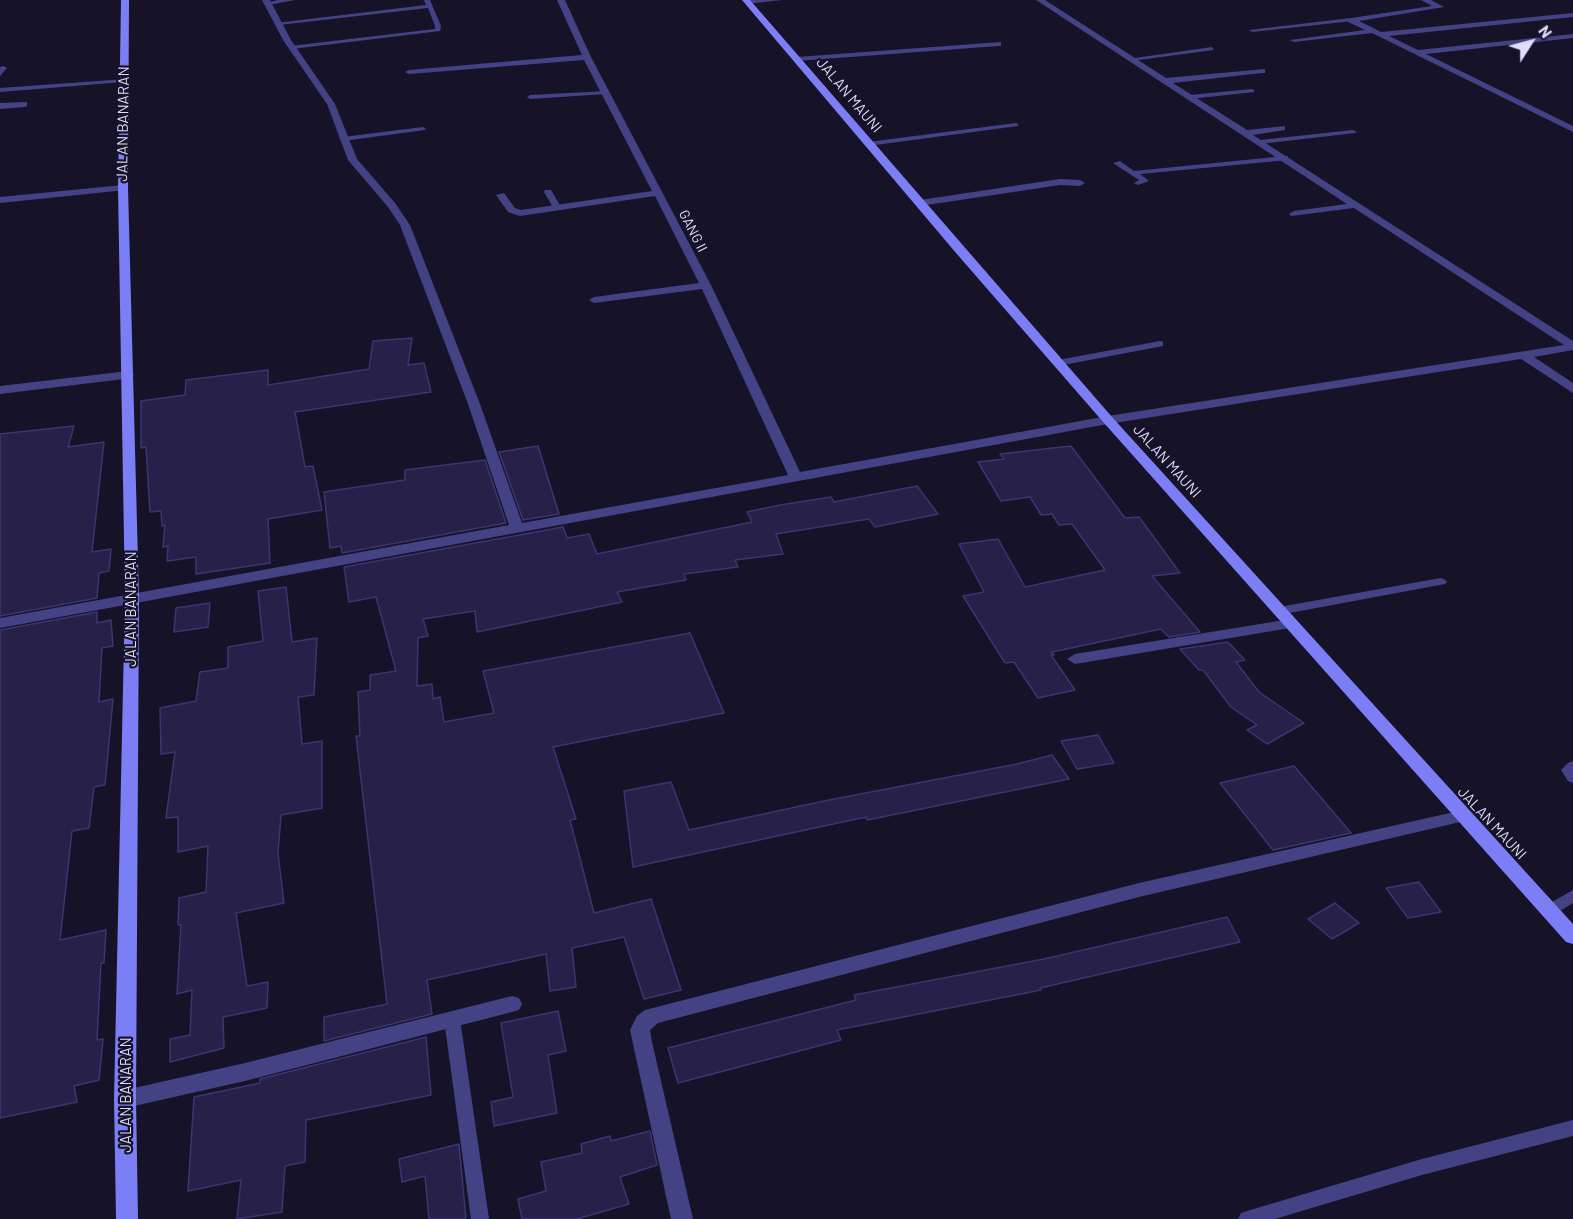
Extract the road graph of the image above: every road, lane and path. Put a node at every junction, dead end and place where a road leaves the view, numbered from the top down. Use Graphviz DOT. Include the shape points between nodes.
graph roads {
  1 [pos="125,0"];
  2 [pos="292,0"];
  3 [pos="561,0"];
  4 [pos="778,0"];
  5 [pos="1040,0"];
  6 [pos="1425,0"];
  7 [pos="267,1"];
  8 [pos="746,1"];
  9 [pos="428,3"];
  10 [pos="1573,15"];
  11 [pos="1351,20"];
  12 [pos="279,23"];
  13 [pos="1252,30"];
  14 [pos="1377,32"];
  15 [pos="1573,36"];
  16 [pos="1293,40"];
  17 [pos="998,44"];
  18 [pos="292,47"];
  19 [pos="1212,49"];
  20 [pos="1420,52"];
  21 [pos="587,57"];
  22 [pos="797,59"];
  23 [pos="1131,59"];
  24 [pos="1262,71"];
  25 [pos="409,72"];
  26 [pos="124,80"];
  27 [pos="1165,81"];
  28 [pos="0,90"];
  29 [pos="1252,91"];
  30 [pos="606,92"];
  31 [pos="1190,97"];
  32 [pos="530,98"];
  33 [pos="24,104"];
  34 [pos="0,106"];
  35 [pos="1016,125"];
  36 [pos="1282,128"];
  37 [pos="423,129"];
  38 [pos="1573,129"];
  39 [pos="1353,132"];
  40 [pos="1246,133"];
  41 [pos="343,139"];
  42 [pos="1260,142"];
  43 [pos="868,144"];
  44 [pos="1285,158"];
  45 [pos="1117,163"];
  46 [pos="1132,173"];
  47 [pos="1080,183"];
  48 [pos="1138,183"];
  49 [pos="123,188"];
  50 [pos="548,192"];
  51 [pos="659,194"];
  52 [pos="501,195"];
  53 [pos="0,200"];
  54 [pos="920,203"];
  55 [pos="1357,205"];
  56 [pos="557,207"];
  57 [pos="1294,214"];
  58 [pos="705,285"];
  59 [pos="594,300"];
  60 [pos="1160,344"];
  61 [pos="1573,346"];
  62 [pos="1525,356"];
  63 [pos="1058,363"];
  64 [pos="128,375"];
  65 [pos="1573,389"];
  66 [pos="0,390"];
  67 [pos="1108,420"];
  68 [pos="796,478"];
  69 [pos="517,528"];
  70 [pos="1441,582"];
  71 [pos="132,598"];
  72 [pos="1279,611"];
  73 [pos="0,623"];
  74 [pos="1291,624"];
  75 [pos="1074,659"];
  76 [pos="1573,766"];
  77 [pos="1573,778"];
  78 [pos="1463,816"];
  79 [pos="1573,896"];
  80 [pos="1550,910"];
  81 [pos="1573,936"];
  82 [pos="512,1004"];
  83 [pos="452,1018"];
  84 [pos="125,1099"];
  85 [pos="1573,1128"];
  86 [pos="127,1219"];
  87 [pos="480,1219"];
  88 [pos="682,1219"];
  89 [pos="1247,1219"];
  1 -- 26 [label="street, JALAN BANARAN"];
  2 -- 7 [label="lane"];
  3 -- 21 [label="street, GANG II"];
  4 -- 8 [label="street"];
  5 -- 23 [label="street"];
  6 -- 11 [label="street" via="1440,7"];
  7 -- 12 [label="street"];
  8 -- 22 [label="street, JALAN MAUNI"];
  9 -- 12 [label="lane"];
  9 -- 18 [label="lane" via="438,30"];
  10 -- 14 [label="street"];
  11 -- 13 [label="lane"];
  11 -- 14 [label="street"];
  12 -- 18 [label="street"];
  14 -- 16 [label="street"];
  14 -- 20 [label="street"];
  15 -- 20 [label="street"];
  17 -- 22 [label="street"];
  18 -- 41 [label="street" via="331,104"];
  19 -- 23 [label="lane"];
  20 -- 38 [label="street"];
  21 -- 25 [label="street"];
  21 -- 30 [label="street, GANG II"];
  22 -- 43 [label="street, JALAN MAUNI"];
  23 -- 27 [label="street"];
  24 -- 27 [label="street"];
  26 -- 28 [label="lane"];
  26 -- 49 [label="street, JALAN BANARAN"];
  27 -- 31 [label="street"];
  29 -- 31 [label="lane"];
  30 -- 32 [label="lane"];
  30 -- 51 [label="street, GANG II"];
  31 -- 40 [label="street"];
  33 -- 34 [label="street"];
  35 -- 43 [label="lane"];
  36 -- 40 [label="street"];
  37 -- 41 [label="lane"];
  39 -- 42 [label="lane"];
  40 -- 42 [label="street"];
  41 -- 69 [label="street" via="353,160 405,225"];
  42 -- 44 [label="street"];
  43 -- 54 [label="street, JALAN MAUNI"];
  44 -- 46 [label="lane"];
  44 -- 55 [label="street"];
  45 -- 46 [label="lane"];
  46 -- 48 [label="lane" via="1145,182"];
  47 -- 54 [label="street" via="1060,182"];
  49 -- 53 [label="street"];
  49 -- 64 [label="street, JALAN BANARAN"];
  50 -- 56 [label="lane"];
  51 -- 56 [label="street"];
  51 -- 58 [label="street, GANG II"];
  52 -- 56 [label="street" via="514,212"];
  54 -- 63 [label="street, JALAN MAUNI"];
  55 -- 57 [label="street"];
  55 -- 61 [label="street"];
  58 -- 59 [label="street"];
  58 -- 68 [label="street, GANG II"];
  60 -- 63 [label="lane"];
  61 -- 62 [label="street"];
  62 -- 65 [label="street"];
  62 -- 67 [label="street"];
  63 -- 67 [label="street, JALAN MAUNI"];
  64 -- 66 [label="street"];
  64 -- 71 [label="street, JALAN BANARAN"];
  67 -- 68 [label="street"];
  67 -- 72 [label="street, JALAN MAUNI"];
  68 -- 69 [label="street"];
  69 -- 71 [label="street"];
  70 -- 72 [label="lane"];
  71 -- 73 [label="street"];
  71 -- 84 [label="street, JALAN BANARAN"];
  72 -- 74 [label="street, JALAN MAUNI"];
  74 -- 75 [label="street"];
  74 -- 78 [label="street, JALAN MAUNI"];
  76 -- 77 [label="lane" via="1568,770"];
  78 -- 80 [label="street, JALAN MAUNI"];
  78 -- 88 [label="street" via="1139,890 652,1016 644,1022 641,1036"];
  79 -- 80 [label="lane"];
  80 -- 81 [label="street, JALAN MAUNI"];
  82 -- 83 [label="street"];
  83 -- 84 [label="street"];
  83 -- 87 [label="lane"];
  84 -- 86 [label="street, JALAN BANARAN"];
  85 -- 89 [label="lane" via="1422,1167"];
}
